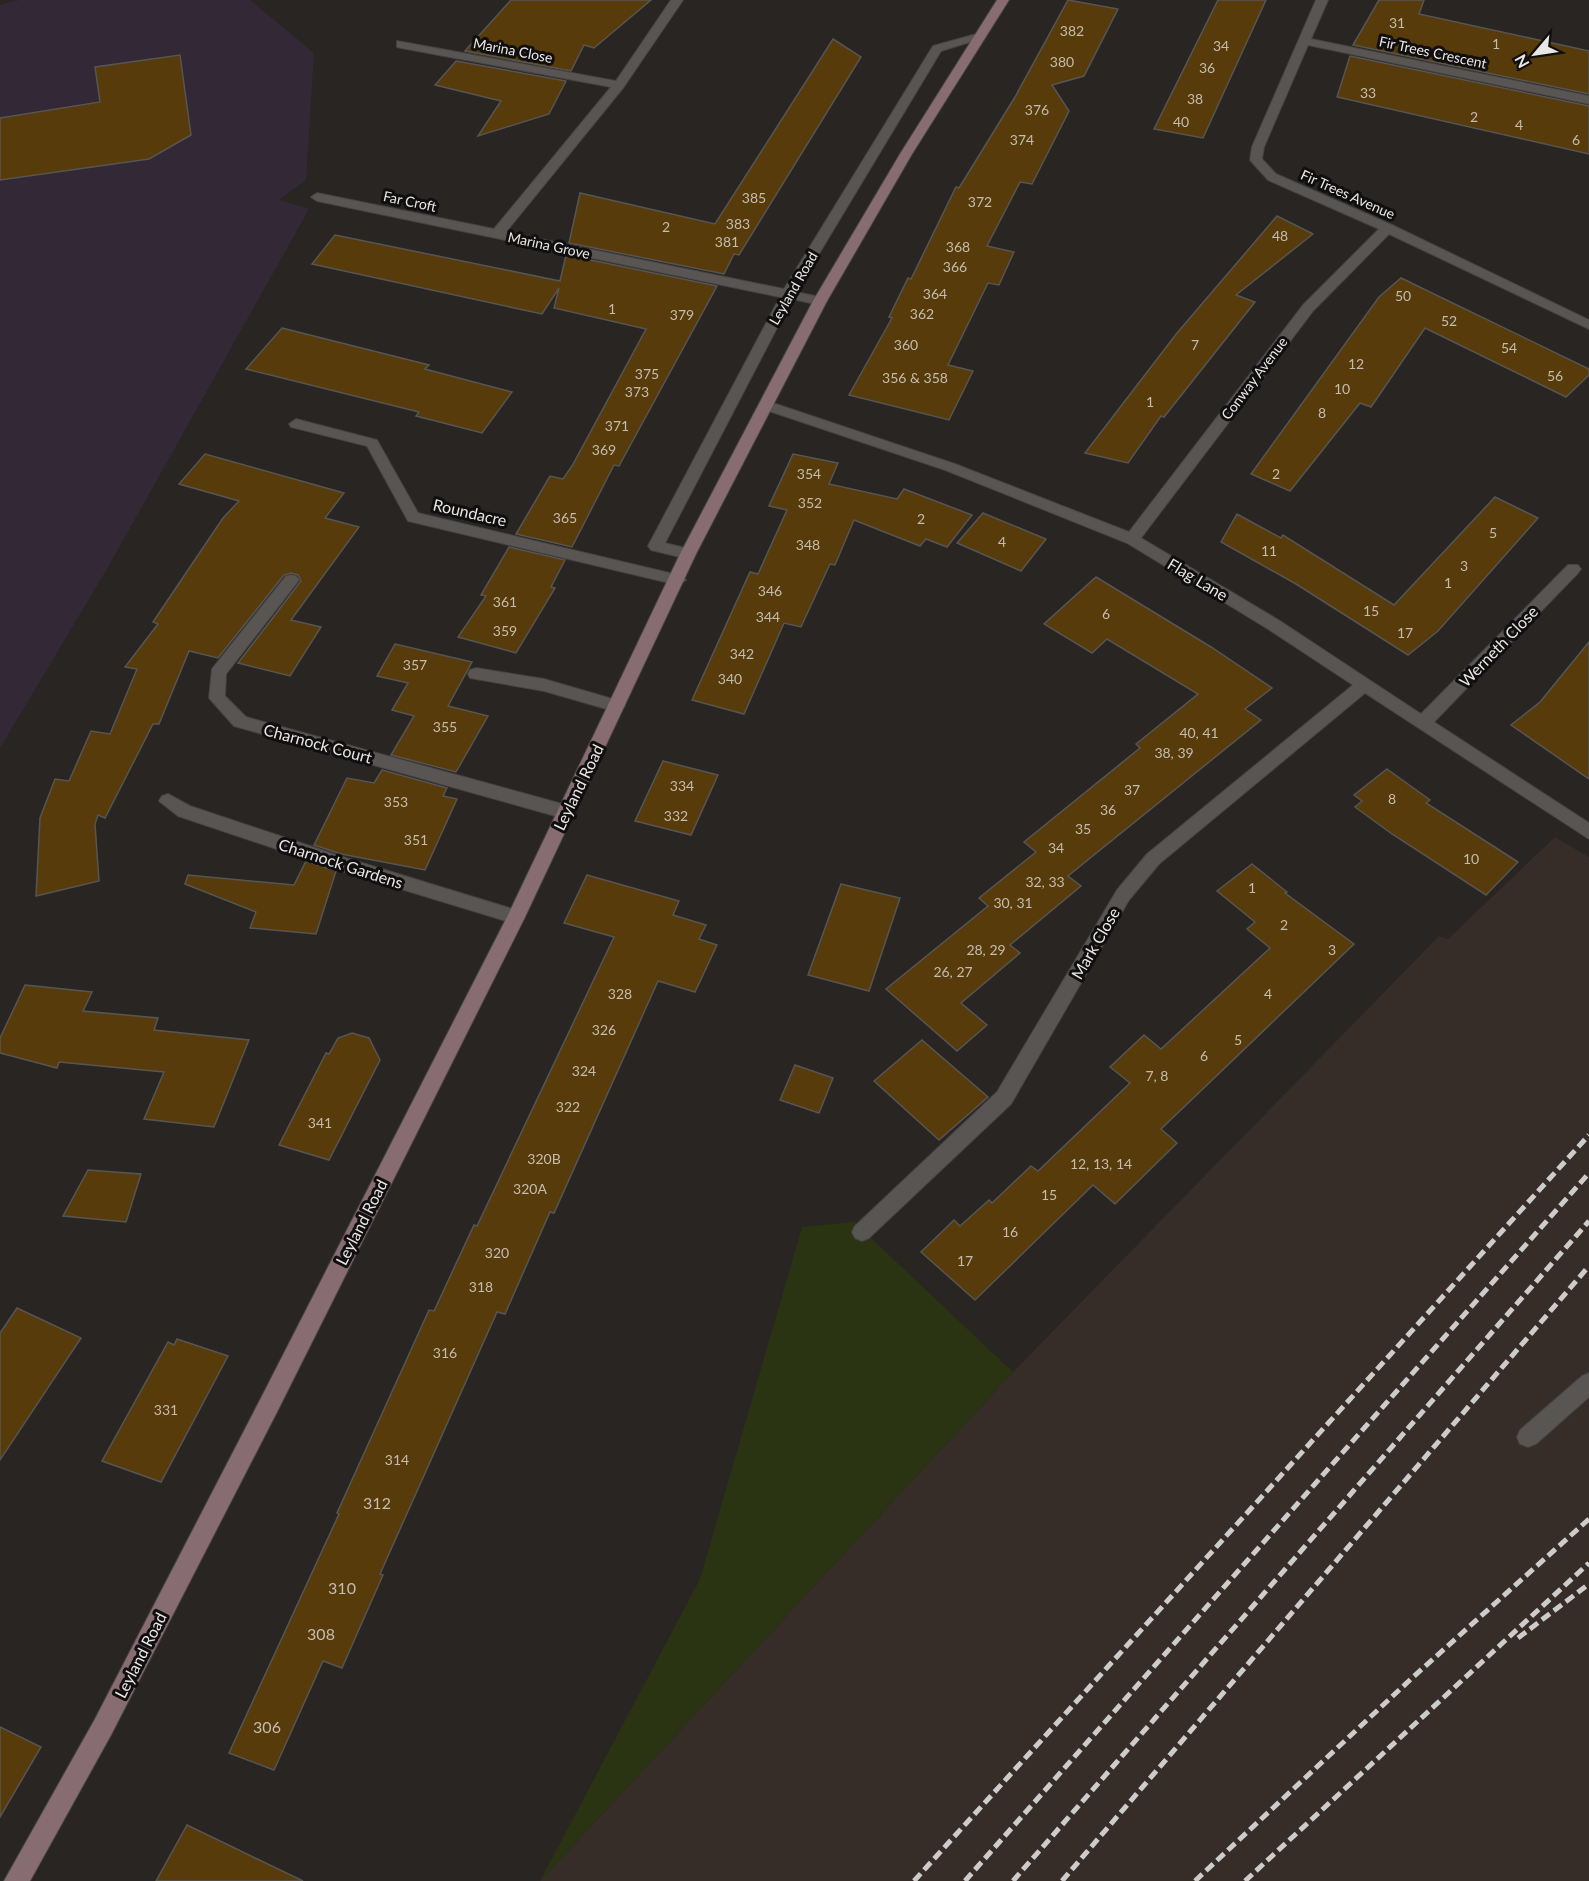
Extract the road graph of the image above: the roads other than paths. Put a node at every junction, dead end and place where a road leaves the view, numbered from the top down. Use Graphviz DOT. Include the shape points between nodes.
graph roads {
  1 [pos="677,0"];
  2 [pos="1003,0"];
  3 [pos="1322,0"];
  4 [pos="980,37"];
  5 [pos="1306,41"];
  6 [pos="401,44"];
  7 [pos="619,85"];
  8 [pos="1589,100"];
  9 [pos="317,197"];
  10 [pos="1387,228"];
  11 [pos="497,234"];
  12 [pos="788,294"];
  13 [pos="820,301"];
  14 [pos="1589,325"];
  15 [pos="768,405"];
  16 [pos="296,424"];
  17 [pos="1132,539"];
  18 [pos="688,554"];
  19 [pos="1573,569"];
  20 [pos="291,580"];
  21 [pos="678,580"];
  22 [pos="476,674"];
  23 [pos="1364,685"];
  24 [pos="617,706"];
  25 [pos="1423,722"];
  26 [pos="168,801"];
  27 [pos="566,812"];
  28 [pos="1589,832"];
  29 [pos="516,917"];
  30 [pos="862,1232"];
  31 [pos="1589,1383"];
  32 [pos="1527,1437"];
  33 [pos="16,1881"];
  1 -- 7 [label="street, Marina Grove"];
  2 -- 4 [label="main road, Leyland Road"];
  3 -- 5 [label="street, Fir Trees Avenue"];
  4 -- 12 [label="street, Leyland Road" via="937,49"];
  4 -- 13 [label="main road, Leyland Road"];
  5 -- 8 [label="street, Fir Trees Crescent"];
  5 -- 10 [label="street, Fir Trees Avenue" via="1258,147 1256,160 1272,177"];
  6 -- 7 [label="street, Marina Close"];
  7 -- 11 [label="street, Marina Grove"];
  9 -- 11 [label="street, Far Croft"];
  10 -- 14 [label="street, Fir Trees Avenue"];
  10 -- 17 [label="street, Conway Avenue" via="1308,308"];
  11 -- 12 [label="street, Marina Grove"];
  12 -- 13 [label="street, Marina Grove"];
  12 -- 18 [label="street, Leyland Road" via="656,546"];
  13 -- 15 [label="main road, Leyland Road"];
  15 -- 17 [label="street, Flag Lane" via="950,467"];
  15 -- 18 [label="main road, Leyland Road"];
  16 -- 21 [label="street, Roundacre" via="372,442 413,517"];
  17 -- 23 [label="street, Flag Lane"];
  18 -- 21 [label="main road, Leyland Road"];
  19 -- 25 [label="street, Werneth Close"];
  20 -- 27 [label="street, Charnock Court" via="218,673 217,698 240,722"];
  21 -- 24 [label="main road, Leyland Road"];
  22 -- 24 [label="street" via="544,685"];
  23 -- 25 [label="street, Flag Lane"];
  23 -- 30 [label="street, Mark Close" via="1153,859 1123,895 1004,1098"];
  24 -- 27 [label="main road, Leyland Road"];
  25 -- 28 [label="street, Flag Lane"];
  26 -- 29 [label="street, Charnock Gardens" via="184,811 345,865"];
  27 -- 29 [label="main road, Leyland Road"];
  29 -- 33 [label="main road, Leyland Road" via="103,1727"];
  31 -- 32 [label="street"];
}
